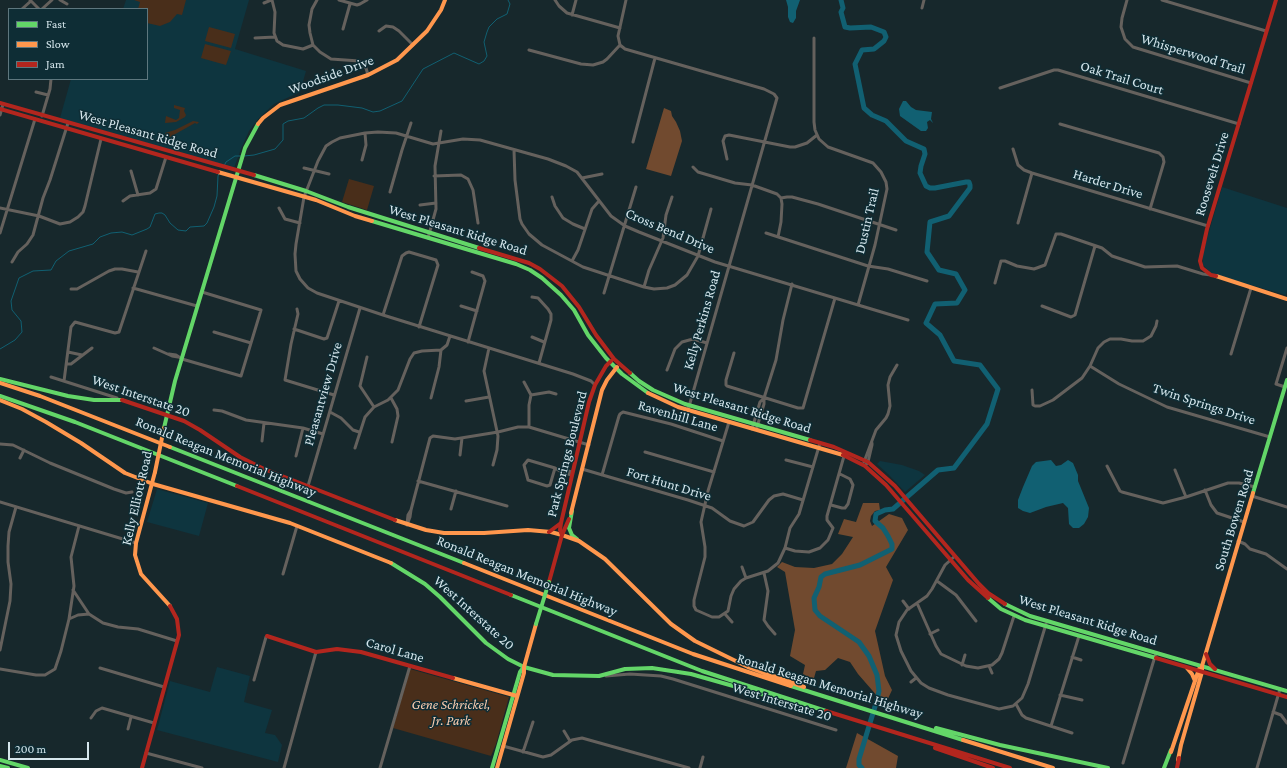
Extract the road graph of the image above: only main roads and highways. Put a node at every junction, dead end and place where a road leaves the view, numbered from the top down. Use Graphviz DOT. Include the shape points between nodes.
graph roads {
  1 [pos="445,0"];
  2 [pos="1276,0"];
  3 [pos="2,104"];
  4 [pos="1,109"];
  5 [pos="186,157"];
  6 [pos="184,162"];
  7 [pos="238,171"];
  8 [pos="237,177"];
  9 [pos="1287,299"];
  10 [pos="603,354"];
  11 [pos="612,361"];
  12 [pos="619,364"];
  13 [pos="616,368"];
  14 [pos="604,369"];
  15 [pos="625,376"];
  16 [pos="0,379"];
  17 [pos="1287,380"];
  18 [pos="606,381"];
  19 [pos="0,383"];
  20 [pos="0,396"];
  21 [pos="0,400"];
  22 [pos="167,415"];
  23 [pos="865,463"];
  24 [pos="153,484"];
  25 [pos="568,492"];
  26 [pos="572,511"];
  27 [pos="561,523"];
  28 [pos="549,532"];
  29 [pos="562,535"];
  30 [pos="579,541"];
  31 [pos="266,637"];
  32 [pos="1206,654"];
  33 [pos="1202,666"];
  34 [pos="524,668"];
  35 [pos="1187,668"];
  36 [pos="624,669"];
  37 [pos="1217,671"];
  38 [pos="1200,672"];
  39 [pos="624,675"];
  40 [pos="1214,675"];
  41 [pos="1197,681"];
  42 [pos="1252,681"];
  43 [pos="1235,682"];
  44 [pos="1287,691"];
  45 [pos="515,696"];
  46 [pos="1287,697"];
  47 [pos="834,699"];
  48 [pos="807,705"];
  49 [pos="898,719"];
  50 [pos="1183,719"];
  51 [pos="1188,719"];
  52 [pos="906,736"];
  53 [pos="0,760"];
  54 [pos="0,766"];
  55 [pos="8,768"];
  56 [pos="28,768"];
  57 [pos="142,768"];
  58 [pos="492,768"];
  59 [pos="497,768"];
  60 [pos="993,768"];
  61 [pos="1010,768"];
  62 [pos="1053,768"];
  63 [pos="1108,768"];
  64 [pos="1166,768"];
  65 [pos="1177,768"];
  1 -- 7 [label="main road, Woodside Drive" via="427,31 397,60 368,75 280,105 263,118 255,127 245,148"];
  2 -- 9 [label="main road, Roosevelt Drive" via="1200,258 1202,268 1211,275"];
  3 -- 5 [label="main road, West Pleasant Ridge Road"];
  4 -- 6 [label="main road, West Pleasant Ridge Road"];
  5 -- 6 [label="main road"];
  5 -- 7 [label="main road, West Pleasant Ridge Road"];
  6 -- 8 [label="main road, West Pleasant Ridge Road"];
  7 -- 8 [label="main road, Woodside Drive"];
  7 -- 11 [label="main road, West Pleasant Ridge Road" via="516,258 540,269 562,286 572,298"];
  8 -- 10 [label="main road, West Pleasant Ridge Road" via="530,270 553,286 574,310 588,335"];
  8 -- 22 [label="main road, Kelly Elliott Road" via="180,358"];
  10 -- 11 [label="main road, West Pleasant Ridge Road"];
  10 -- 14 [label="main road"];
  11 -- 12 [label="main road, West Pleasant Ridge Road"];
  11 -- 13 [label="main road, West Pleasant Ridge Road"];
  11 -- 14 [label="main road, Park Springs Boulevard"];
  12 -- 13 [label="main road, Park Springs Boulevard"];
  12 -- 23 [label="main road, West Pleasant Ridge Road" via="639,381 674,400 845,451"];
  13 -- 15 [label="main road, West Pleasant Ridge Road"];
  13 -- 18 [label="main road, Park Springs Boulevard"];
  14 -- 25 [label="main road, Park Springs Boulevard" via="589,402"];
  15 -- 18 [label="main road" via="614,374"];
  15 -- 23 [label="main road, West Pleasant Ridge Road" via="646,392 688,410"];
  16 -- 22 [label="main road, West Interstate 20" via="68,396 94,400 122,400"];
  17 -- 32 [label="main road, South Bowen Road"];
  18 -- 26 [label="main road, Park Springs Boulevard" via="598,402"];
  19 -- 47 [label="main road, Ronald Reagan Memorial Highway" via="110,423 693,654"];
  20 -- 48 [label="main road, Ronald Reagan Memorial Highway" via="75,422 682,663"];
  21 -- 24 [label="main road, West Interstate 20" via="22,409 82,443 124,473"];
  22 -- 24 [label="main road, Kelly Elliott Road, bridge"];
  22 -- 28 [label="main road, West Interstate 20" via="193,425 251,463 407,525 444,533 528,530"];
  23 -- 33 [label="main road, West Pleasant Ridge Road" via="884,475 902,494 979,584 1017,611"];
  23 -- 35 [label="main road, West Pleasant Ridge Road" via="950,560 1001,609 1014,616"];
  24 -- 34 [label="main road, West Interstate 20" via="268,516 348,545 402,569 434,592 496,651"];
  24 -- 57 [label="main road, Kelly Elliott Road" via="135,555 145,579 169,604 179,627 178,640"];
  25 -- 26 [label="main road" via="568,507"];
  25 -- 27 [label="main road, Park Springs Boulevard"];
  26 -- 29 [label="main road, Park Springs Boulevard"];
  26 -- 30 [label="main road" via="569,528"];
  27 -- 28 [label="main road"];
  27 -- 29 [label="main road, Park Springs Boulevard"];
  28 -- 29 [label="main road, West Interstate 20"];
  29 -- 30 [label="main road, West Interstate 20"];
  29 -- 34 [label="main road, Park Springs Boulevard, bridge"];
  30 -- 47 [label="main road" via="606,559 675,628 695,641 748,667"];
  31 -- 45 [label="main road, Carol Lane" via="316,652 337,649 361,652"];
  32 -- 33 [label="main road, South Bowen Road"];
  32 -- 37 [label="main road" via="1210,664"];
  33 -- 37 [label="main road, West Pleasant Ridge Road"];
  33 -- 38 [label="main road, South Bowen Road"];
  34 -- 36 [label="main road, West Interstate 20" via="553,676 599,676"];
  34 -- 45 [label="main road, Park Springs Boulevard"];
  35 -- 38 [label="main road, West Pleasant Ridge Road"];
  35 -- 41 [label="main road"];
  36 -- 39 [label="main road"];
  36 -- 48 [label="main road" via="652,668 691,674"];
  37 -- 42 [label="main road, West Pleasant Ridge Road"];
  38 -- 40 [label="main road, West Pleasant Ridge Road"];
  38 -- 41 [label="main road, South Bowen Road"];
  40 -- 41 [label="main road"];
  40 -- 43 [label="main road, West Pleasant Ridge Road"];
  41 -- 50 [label="main road, South Bowen Road"];
  41 -- 51 [label="main road, South Bowen Road"];
  42 -- 43 [label="main road"];
  42 -- 44 [label="main road, West Pleasant Ridge Road"];
  43 -- 46 [label="main road, West Pleasant Ridge Road"];
  45 -- 58 [label="main road, Park Springs Boulevard"];
  45 -- 59 [label="main road, Park Springs Boulevard"];
  47 -- 49 [label="main road, Ronald Reagan Memorial Highway"];
  48 -- 52 [label="main road, Ronald Reagan Memorial Highway"];
  49 -- 62 [label="main road, Ronald Reagan Memorial Highway"];
  49 -- 63 [label="main road" via="1000,745"];
  50 -- 51 [label="main road"];
  50 -- 64 [label="main road, South Bowen Road"];
  51 -- 65 [label="main road, South Bowen Road"];
  52 -- 60 [label="main road"];
  52 -- 61 [label="main road, Ronald Reagan Memorial Highway"];
  53 -- 56 [label="main road"];
  54 -- 55 [label="main road"];
}
